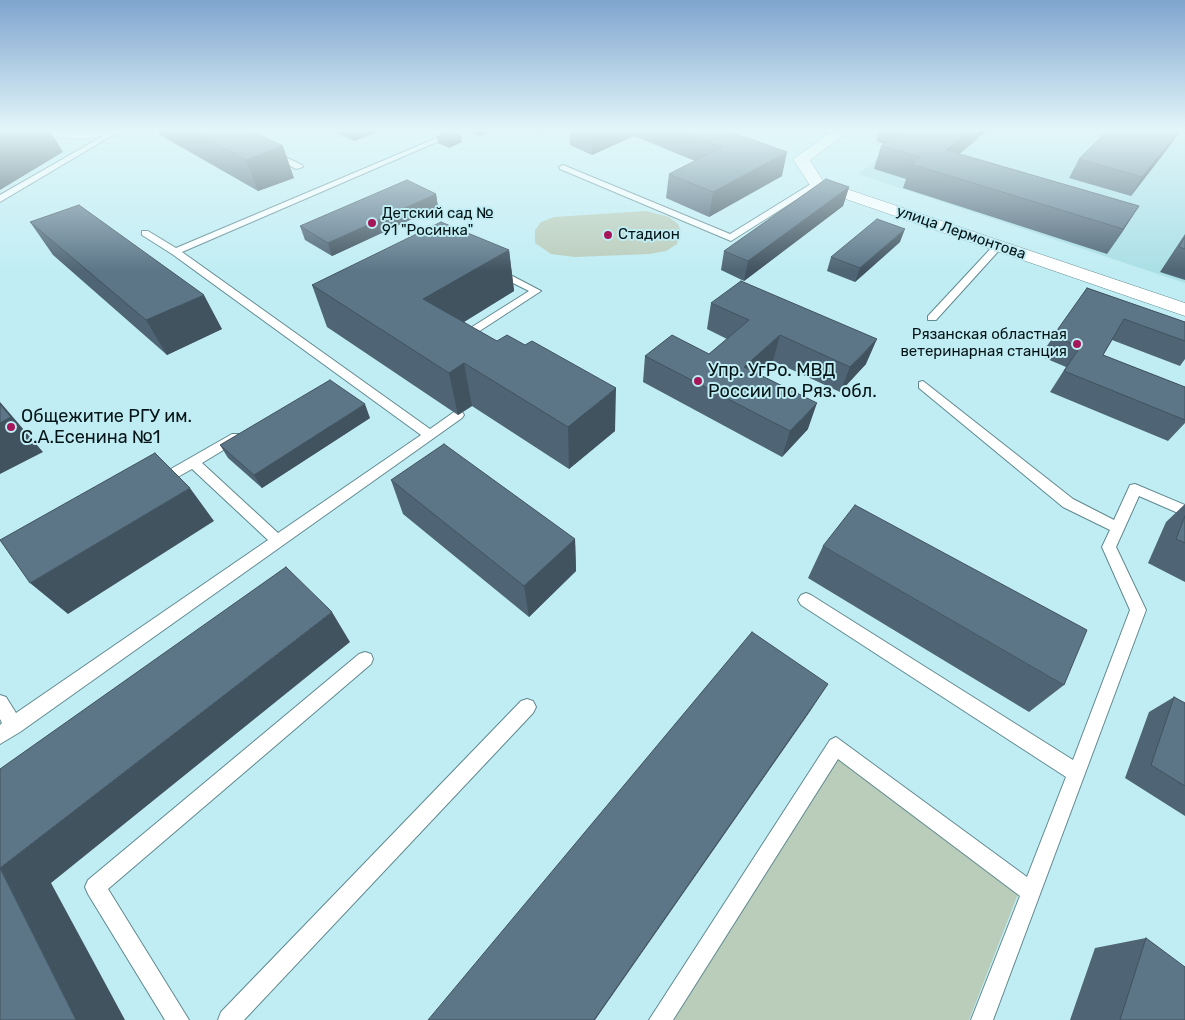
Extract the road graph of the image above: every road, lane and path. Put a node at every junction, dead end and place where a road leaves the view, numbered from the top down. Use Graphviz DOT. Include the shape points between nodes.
graph roads {
  1 [pos="38,177"];
  2 [pos="350,177"];
  3 [pos="586,177"];
  4 [pos="812,177"];
  5 [pos="817,184"];
  6 [pos="0,199"];
  7 [pos="145,233"];
  8 [pos="998,246"];
  9 [pos="175,252"];
  10 [pos="498,272"];
  11 [pos="1185,310"];
  12 [pos="932,318"];
  13 [pos="484,344"];
  14 [pos="923,385"];
  15 [pos="458,415"];
  16 [pos="250,429"];
  17 [pos="430,435"];
  18 [pos="193,462"];
  19 [pos="150,487"];
  20 [pos="1185,510"];
  21 [pos="1118,528"];
  22 [pos="278,541"];
  23 [pos="806,600"];
  24 [pos="365,660"];
  25 [pos="0,703"];
  26 [pos="528,707"];
  27 [pos="7,730"];
  28 [pos="1077,774"];
  29 [pos="1031,892"];
  30 [pos="178,1020"];
  31 [pos="229,1020"];
  32 [pos="660,1020"];
  33 [pos="982,1020"];
  1 -- 6 [label="lane"];
  2 -- 9 [label="lane"];
  3 -- 5 [label="lane" via="731,238"];
  4 -- 5 [label="street"];
  5 -- 8 [label="street, улица Лермонтова"];
  7 -- 9 [label="lane"];
  8 -- 11 [label="street, улица Лермонтова"];
  8 -- 12 [label="lane"];
  9 -- 17 [label="lane"];
  10 -- 13 [label="lane" via="536,290 468,334"];
  14 -- 21 [label="lane" via="1068,503"];
  15 -- 17 [label="lane"];
  16 -- 18 [label="lane"];
  17 -- 22 [label="lane"];
  18 -- 19 [label="lane"];
  18 -- 22 [label="lane"];
  20 -- 21 [label="lane" via="1135,489"];
  21 -- 28 [label="lane" via="1109,547 1138,610"];
  22 -- 27 [label="lane"];
  23 -- 28 [label="lane"];
  24 -- 30 [label="lane" via="95,887"];
  25 -- 27 [label="lane"];
  26 -- 31 [label="lane"];
  28 -- 29 [label="lane"];
  29 -- 32 [label="lane" via="836,746"];
  29 -- 33 [label="lane"];
}
